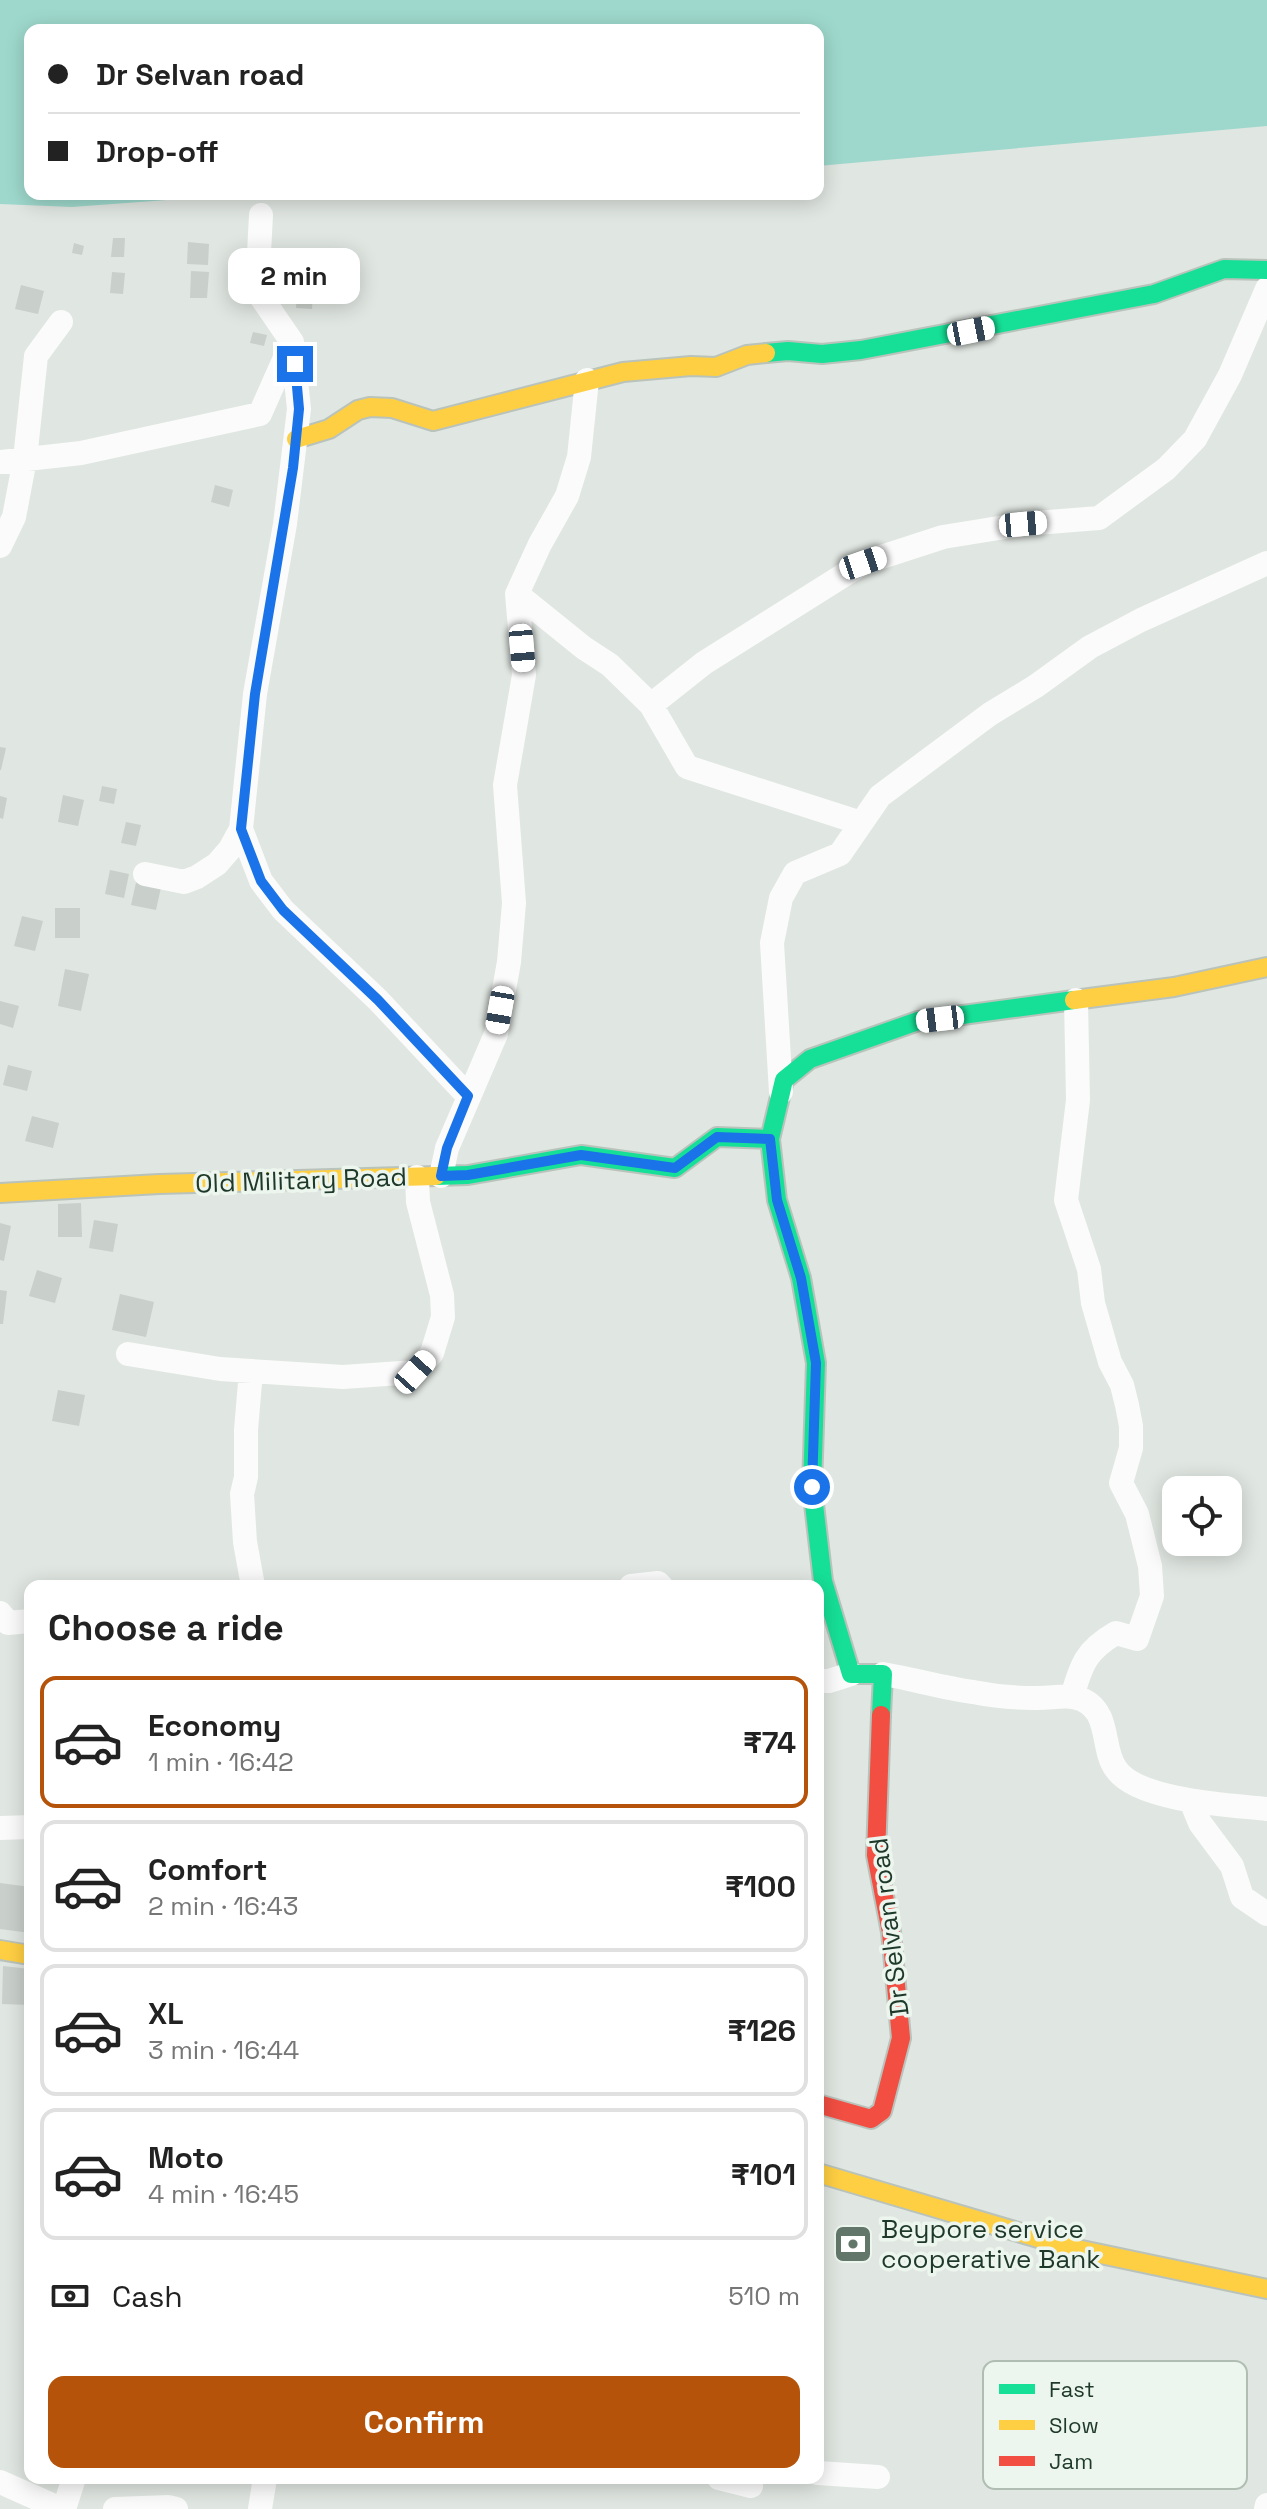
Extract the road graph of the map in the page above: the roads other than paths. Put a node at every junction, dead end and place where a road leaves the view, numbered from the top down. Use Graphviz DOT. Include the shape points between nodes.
graph roads {
  1 [pos="261,215"];
  2 [pos="1267,270"];
  3 [pos="1267,289"];
  4 [pos="61,322"];
  5 [pos="292,342"];
  6 [pos="587,380"];
  7 [pos="296,439"];
  8 [pos="25,459"];
  9 [pos="0,462"];
  10 [pos="0,546"];
  11 [pos="1267,563"];
  12 [pos="517,594"];
  13 [pos="651,705"];
  14 [pos="861,823"];
  15 [pos="241,829"];
  16 [pos="145,874"];
  17 [pos="1267,967"];
  18 [pos="1076,1000"];
  19 [pos="782,1087"];
  20 [pos="468,1096"];
  21 [pos="770,1139"];
  22 [pos="429,1177"];
  23 [pos="0,1193"];
  24 [pos="128,1354"];
  25 [pos="251,1371"];
  26 [pos="252,1580"];
  27 [pos="823,1580"];
  28 [pos="824,1584"];
  29 [pos="0,1613"];
  30 [pos="24,1622"];
  31 [pos="851,1674"];
  32 [pos="883,1674"];
  33 [pos="824,1681"];
  34 [pos="1072,1697"];
  35 [pos="1191,1801"];
  36 [pos="1267,1809"];
  37 [pos="24,1827"];
  38 [pos="0,1828"];
  39 [pos="1267,1914"];
  40 [pos="0,1950"];
  41 [pos="24,1954"];
  42 [pos="824,2106"];
  43 [pos="824,2177"];
  44 [pos="1267,2289"];
  45 [pos="824,2473"];
  46 [pos="878,2477"];
  47 [pos="0,2482"];
  48 [pos="72,2484"];
  49 [pos="264,2484"];
  50 [pos="63,2509"];
  51 [pos="115,2509"];
  52 [pos="176,2509"];
  53 [pos="260,2509"];
  1 -- 5 [label="street" via="257,291"];
  2 -- 6 [label="street" via="1224,269 1154,294 861,350 747,355 716,367 623,372"];
  3 -- 13 [label="street" via="1195,439 1166,469 1099,518 943,537 863,563 704,663"];
  4 -- 8 [label="street" via="36,356"];
  5 -- 7 [label="street" via="299,409"];
  5 -- 8 [label="street" via="260,414 81,453"];
  6 -- 7 [label="street" via="433,421 375,406"];
  6 -- 12 [label="street" via="579,457 567,496"];
  7 -- 15 [label="street" via="255,694"];
  8 -- 9 [label="street"];
  8 -- 10 [label="street" via="14,517"];
  11 -- 14 [label="street" via="1090,647 926,760 880,796"];
  12 -- 13 [label="street" via="610,665"];
  12 -- 20 [label="street" via="524,675 505,785 514,903 509,962 496,1034"];
  13 -- 14 [label="street" via="687,767"];
  14 -- 19 [label="street" via="840,854 795,873 781,898 772,943"];
  15 -- 16 [label="street" via="217,864 197,877 184,882"];
  15 -- 20 [label="street" via="261,881 283,910"];
  17 -- 18 [label="street"];
  18 -- 19 [label="street" via="918,1021 810,1059"];
  18 -- 34 [label="street" via="1078,1100 1066,1200 1089,1269 1110,1362 1127,1405 1131,1448 1121,1483 1137,1514 1152,1596 1137,1639 1116,1633 1097,1644 1086,1657"];
  19 -- 21 [label="street"];
  20 -- 22 [label="street"];
  21 -- 22 [label="street, Old Military Road" via="717,1137 675,1168 581,1155"];
  21 -- 27 [label="street" via="777,1200 801,1278 816,1363 812,1487"];
  22 -- 23 [label="street, Old Military Road"];
  22 -- 25 [label="street" via="418,1202 443,1317 432,1353 415,1372 343,1377"];
  24 -- 25 [label="street"];
  25 -- 26 [label="street" via="242,1494"];
  28 -- 31 [label="street"];
  29 -- 30 [label="street" via="8,1623"];
  31 -- 32 [label="street"];
  31 -- 33 [label="street"];
  32 -- 34 [label="street" via="973,1692"];
  32 -- 42 [label="street, Dr Selvan road" via="876,1855 891,1932 901,2038 882,2111 871,2119"];
  34 -- 35 [label="street" via="1087,1702 1101,1719 1108,1756 1132,1785"];
  35 -- 36 [label="street"];
  35 -- 39 [label="street" via="1200,1823 1232,1866 1242,1897"];
  37 -- 38 [label="street"];
  40 -- 41 [label="street"];
  43 -- 44 [label="street" via="1072,2248"];
  45 -- 46 [label="street"];
  47 -- 50 [label="street"];
  48 -- 50 [label="street"];
  49 -- 53 [label="street"];
  51 -- 52 [label="street"];
}
